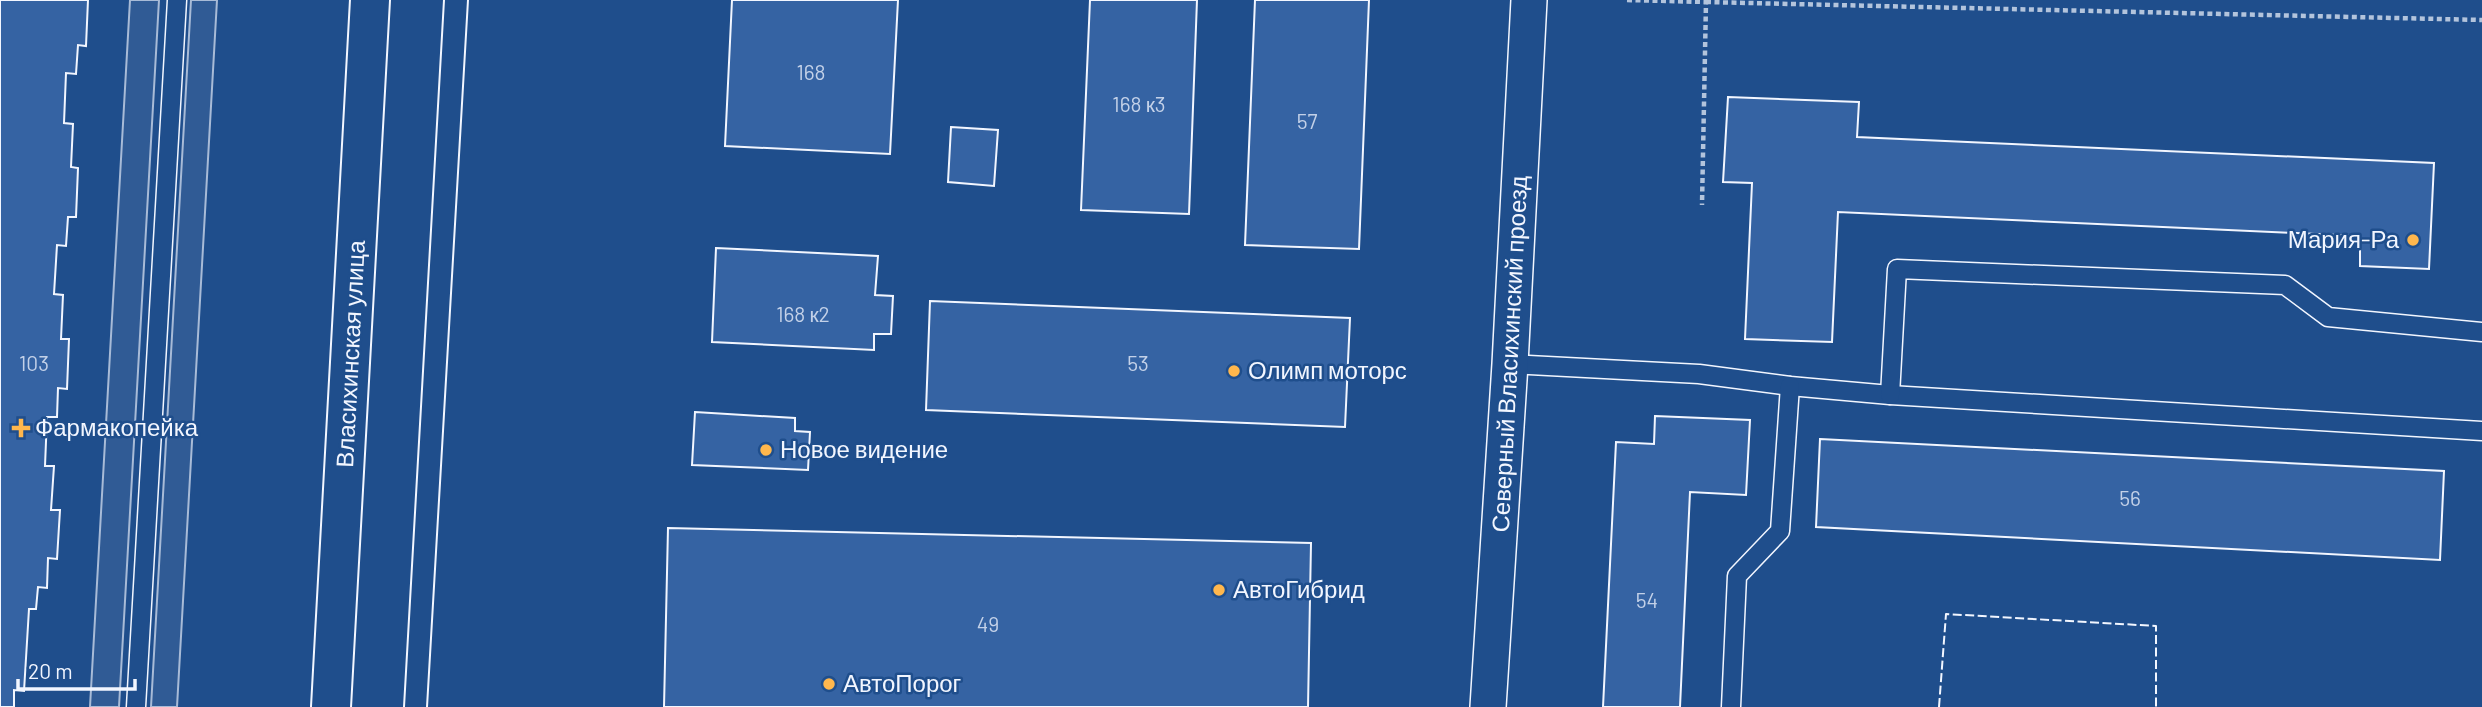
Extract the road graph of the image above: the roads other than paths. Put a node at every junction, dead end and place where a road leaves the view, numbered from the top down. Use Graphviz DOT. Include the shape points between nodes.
graph roads {
  1 [pos="177,0"];
  2 [pos="370,0"];
  3 [pos="1529,0"];
  4 [pos="2482,332"];
  5 [pos="1510,364"];
  6 [pos="1790,386"];
  7 [pos="1890,395"];
  8 [pos="2482,431"];
  9 [pos="136,707"];
  10 [pos="331,707"];
  11 [pos="1488,707"];
  12 [pos="1731,707"];
  1 -- 9 [label="lane"];
  2 -- 10 [label="highway, Власихинская улица"];
  3 -- 5 [label="street, Северный Власихинский проезд"];
  4 -- 7 [label="lane" via="2328,317 2285,285 1897,269"];
  5 -- 6 [label="lane" via="1699,374"];
  5 -- 11 [label="street, Северный Власихинский проезд"];
  6 -- 7 [label="lane"];
  6 -- 12 [label="lane" via="1780,531 1737,576"];
  7 -- 8 [label="lane"];
}
